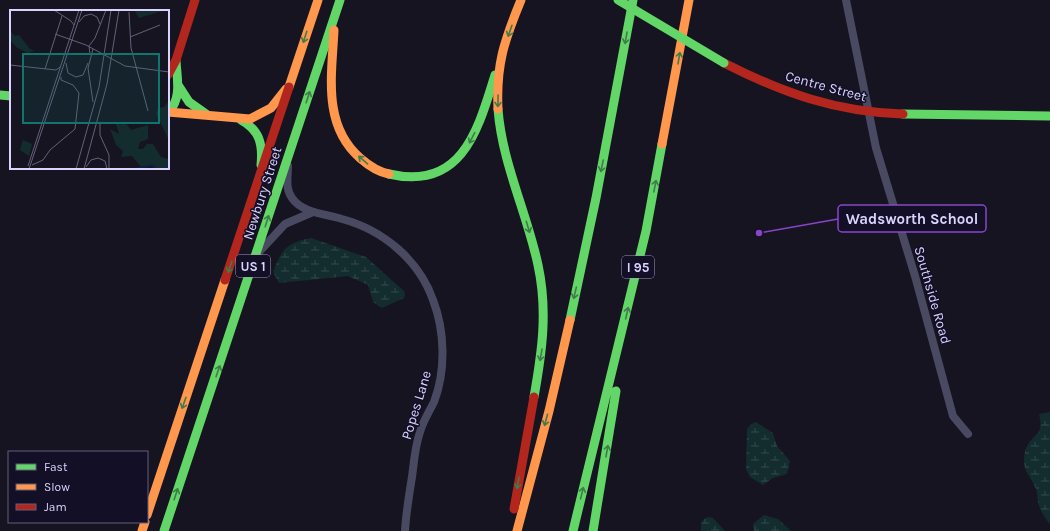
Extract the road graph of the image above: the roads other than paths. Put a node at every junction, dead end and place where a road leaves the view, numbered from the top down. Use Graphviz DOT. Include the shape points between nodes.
graph roads {
  1 [pos="195,0"];
  2 [pos="318,0"];
  3 [pos="340,0"];
  4 [pos="618,0"];
  5 [pos="633,0"];
  6 [pos="689,0"];
  7 [pos="846,0"];
  8 [pos="520,1"];
  9 [pos="335,14"];
  10 [pos="176,60"];
  11 [pos="500,62"];
  12 [pos="169,74"];
  13 [pos="291,81"];
  14 [pos="178,85"];
  15 [pos="0,95"];
  16 [pos="10,96"];
  17 [pos="169,110"];
  18 [pos="169,111"];
  19 [pos="868,112"];
  20 [pos="1050,116"];
  21 [pos="217,117"];
  22 [pos="236,119"];
  23 [pos="288,157"];
  24 [pos="258,182"];
  25 [pos="313,212"];
  26 [pos="256,256"];
  27 [pos="621,338"];
  28 [pos="968,434"];
  29 [pos="148,512"];
  30 [pos="164,531"];
  31 [pos="405,531"];
  32 [pos="510,531"];
  33 [pos="516,531"];
  34 [pos="573,531"];
  35 [pos="593,531"];
  1 -- 10 [label="main road"];
  2 -- 13 [label="main road, Newbury Street / US 1, one-way"];
  3 -- 9 [label="main road, Newbury Street / US 1"];
  4 -- 19 [label="main road, Centre Street, bridge" via="724,63 769,85 847,109"];
  5 -- 33 [label="main road, one-way" via="583,259 553,394"];
  27 -- 6 [label="main road, I 95, one-way" via="646,231"];
  7 -- 19 [label="street, Southside Road"];
  8 -- 11 [label="main road, one-way"];
  11 -- 9 [label="main road, one-way" via="476,132 460,157 441,172 428,176 404,178 384,173 356,155 346,142 334,116 332,77"];
  23 -- 9 [label="main road, Newbury Street / US 1, one-way"];
  10 -- 12 [label="main road"];
  10 -- 14 [label="main road"];
  11 -- 32 [label="main road, one-way" via="500,127 510,173 538,263 544,324 543,348"];
  13 -- 22 [label="main road" via="281,97 265,113 250,120"];
  13 -- 24 [label="main road, Newbury Street / US 1"];
  14 -- 17 [label="main road" via="176,102"];
  14 -- 21 [label="main road" via="188,102 197,109"];
  15 -- 16 [label="main road"];
  18 -- 21 [label="main road"];
  19 -- 20 [label="main road, Centre Street"];
  19 -- 28 [label="street, Southside Road" via="881,167 954,416"];
  21 -- 22 [label="main road"];
  22 -- 24 [label="main road" via="254,127 261,138 262,160"];
  23 -- 25 [label="street, Popes Lane" via="289,192 292,199"];
  26 -- 23 [label="main road, Newbury Street / US 1, one-way"];
  24 -- 29 [label="main road, Newbury Street / US 1, one-way"];
  25 -- 26 [label="street" via="285,224"];
  25 -- 31 [label="street, Popes Lane" via="359,225 386,239 408,258 426,283 434,301 442,343 442,358 434,400 420,432"];
  30 -- 26 [label="main road, Newbury Street / US 1, one-way"];
  34 -- 27 [label="main road, I 95, one-way"];
  35 -- 27 [label="main road, one-way" via="613,411"];
}
